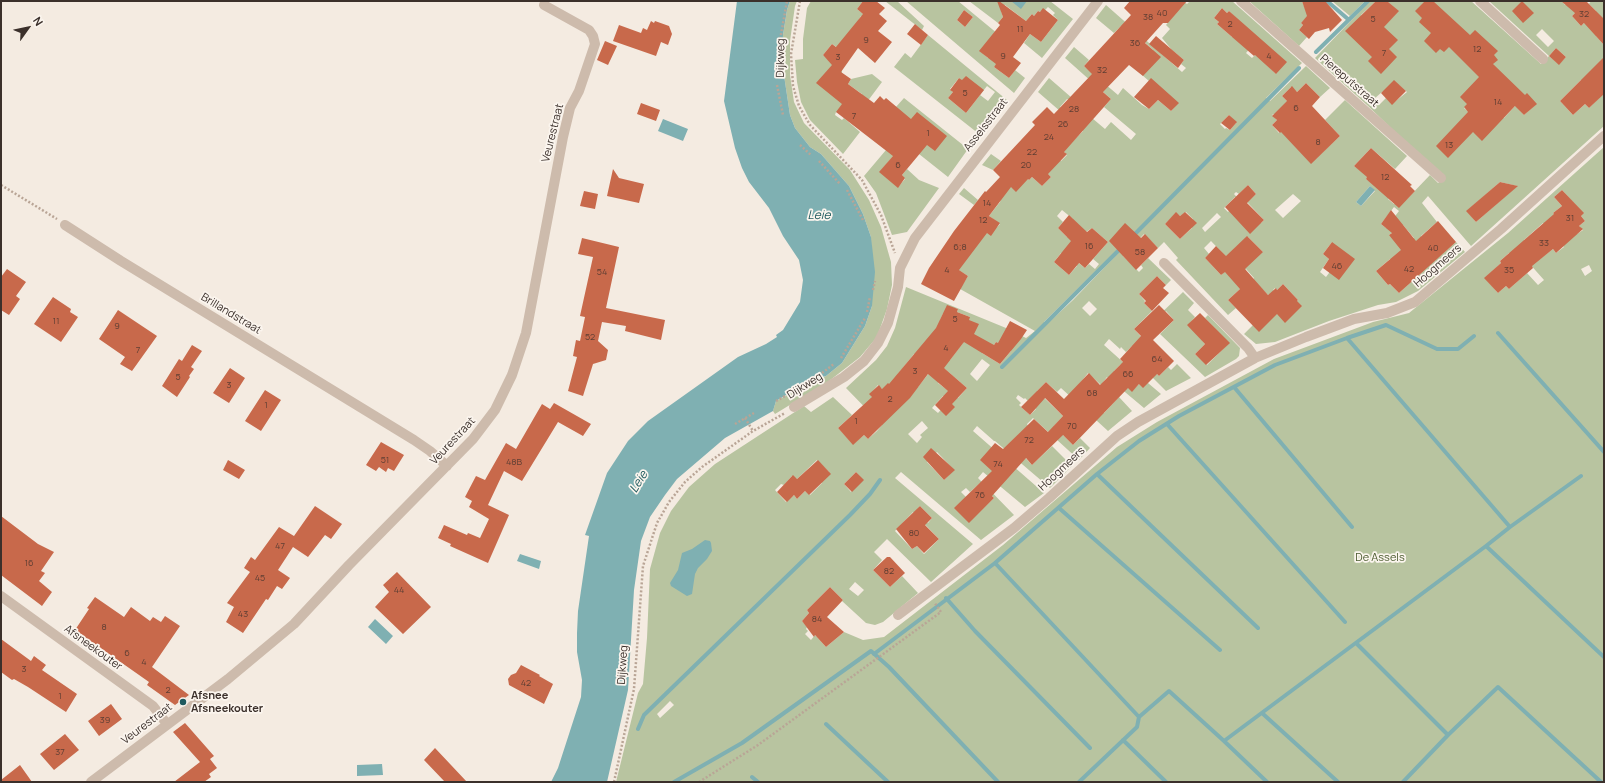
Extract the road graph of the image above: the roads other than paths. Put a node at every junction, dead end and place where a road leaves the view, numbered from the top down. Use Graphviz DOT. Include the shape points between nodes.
graph roads {
  1 [pos="1098,1"];
  2 [pos="1241,1"];
  3 [pos="1480,1"];
  4 [pos="544,5"];
  5 [pos="1543,59"];
  6 [pos="1604,136"];
  7 [pos="1441,178"];
  8 [pos="65,225"];
  9 [pos="1164,263"];
  10 [pos="900,268"];
  11 [pos="1255,358"];
  12 [pos="794,407"];
  13 [pos="446,466"];
  14 [pos="1,596"];
  15 [pos="898,615"];
  16 [pos="167,724"];
  17 [pos="91,782"];
  1 -- 10 [label="street, Asselsstraat" via="915,238"];
  2 -- 7 [label="street, Piereputstraat"];
  3 -- 5 [label="street"];
  4 -- 13 [label="street, Veurestraat" via="589,30 595,44 579,91 570,108 526,333 518,362 496,410 473,439"];
  6 -- 11 [label="street, Hoogmeers" via="1415,302 1387,313 1354,319"];
  8 -- 13 [label="street, Brillandstraat" via="414,440"];
  9 -- 11 [label="street"];
  10 -- 12 [label="street, Dijkweg" via="898,287 888,323 878,343 864,361"];
  11 -- 15 [label="street, Hoogmeers" via="1116,436 1014,528"];
  13 -- 16 [label="street, Veurestraat" via="294,624 251,661"];
  14 -- 16 [label="street, Afsneekouter" via="154,706"];
  16 -- 17 [label="street, Veurestraat"];
}
